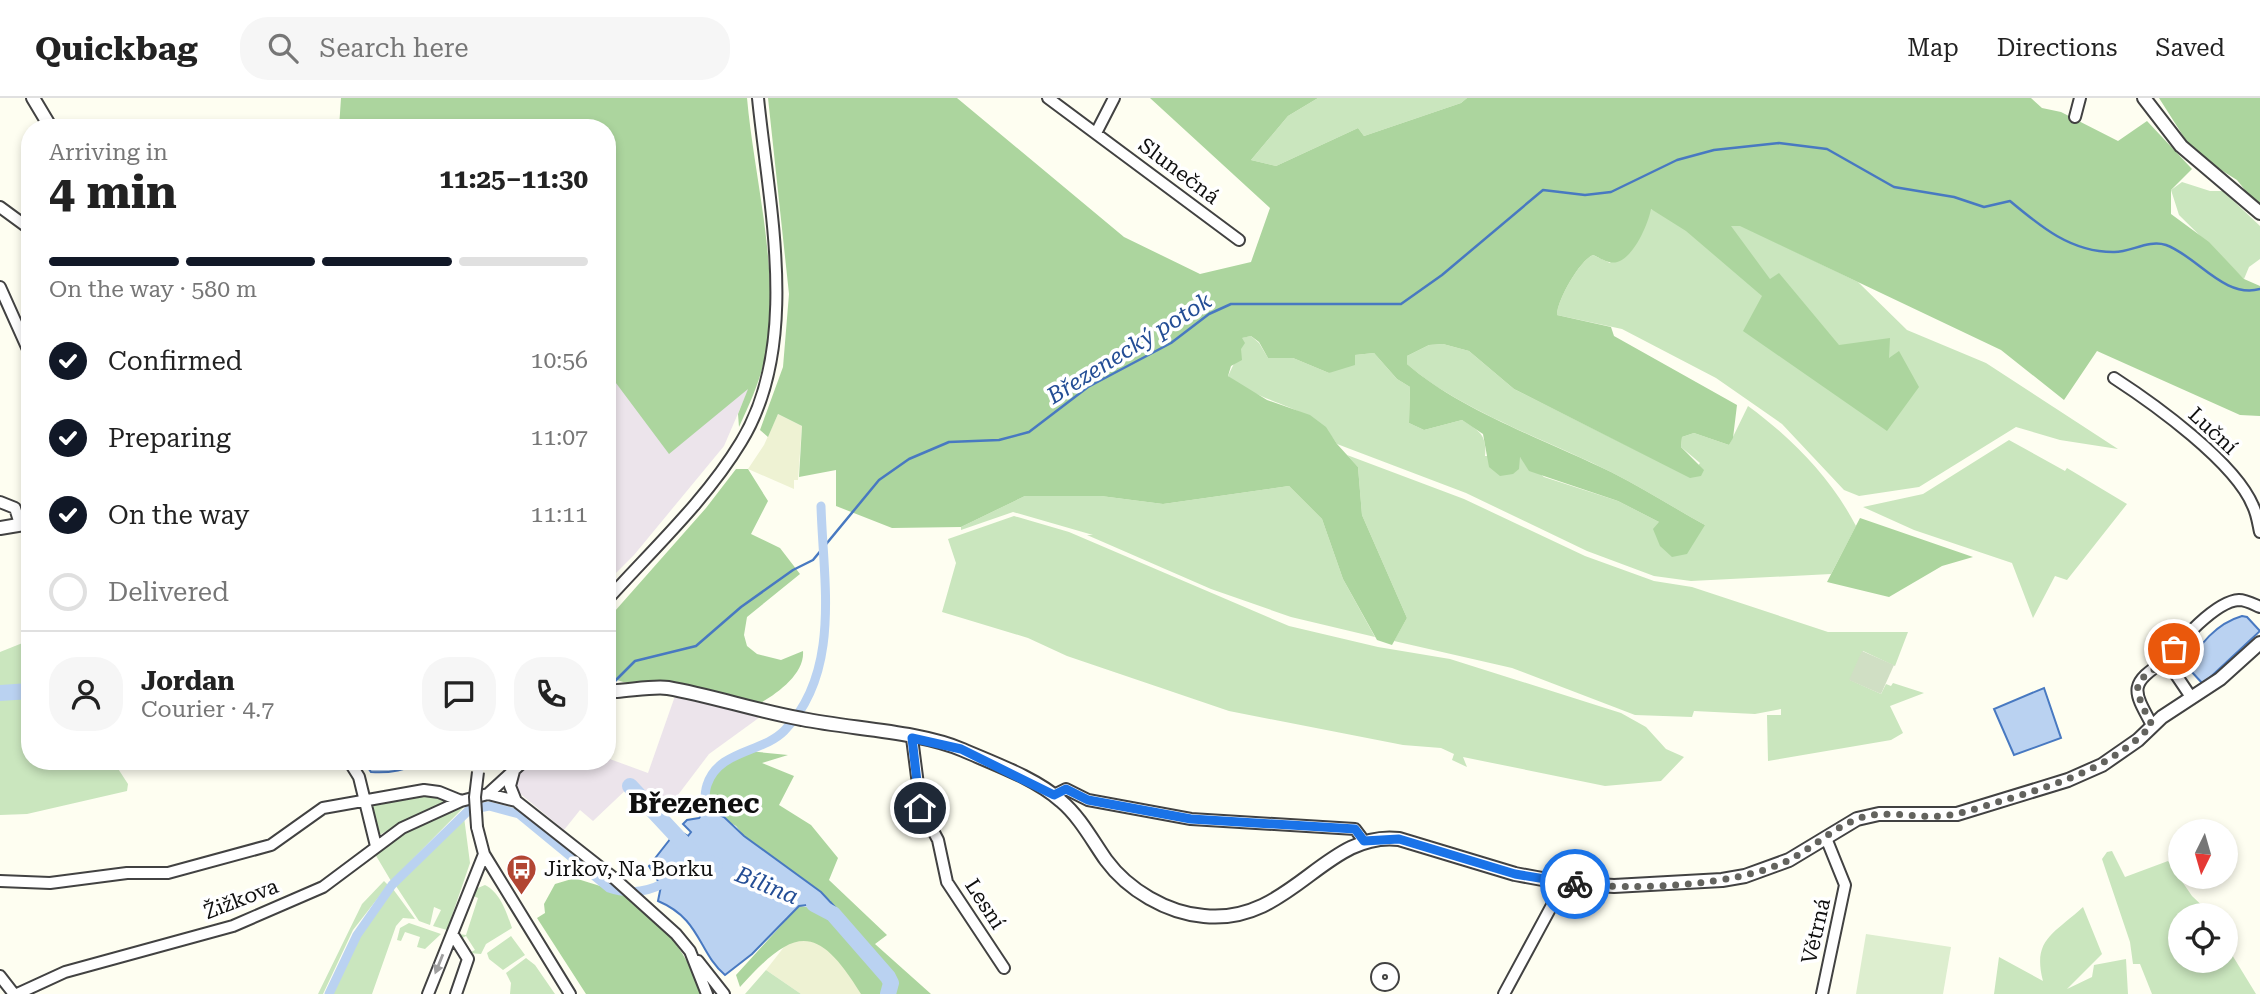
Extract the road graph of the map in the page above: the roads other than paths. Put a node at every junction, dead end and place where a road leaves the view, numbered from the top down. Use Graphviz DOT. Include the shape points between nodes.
graph roads {
  1 [pos="33,98"];
  2 [pos="758,98"];
  3 [pos="1048,98"];
  4 [pos="1114,98"];
  5 [pos="2080,98"];
  6 [pos="2144,98"];
  7 [pos="2075,117"];
  8 [pos="46,119"];
  9 [pos="1096,133"];
  10 [pos="0,207"];
  11 [pos="2260,213"];
  12 [pos="21,222"];
  13 [pos="1239,240"];
  14 [pos="0,287"];
  15 [pos="21,334"];
  16 [pos="2114,378"];
  17 [pos="0,502"];
  18 [pos="21,517"];
  19 [pos="21,524"];
  20 [pos="0,528"];
  21 [pos="2260,532"];
  22 [pos="616,590"];
  23 [pos="2260,607"];
  24 [pos="2260,643"];
  25 [pos="2166,660"];
  26 [pos="616,692"];
  27 [pos="2191,697"];
  28 [pos="2152,725"];
  29 [pos="912,738"];
  30 [pos="355,770"];
  31 [pos="480,770"];
  32 [pos="514,770"];
  33 [pos="517,770"];
  34 [pos="488,794"];
  35 [pos="1054,795"];
  36 [pos="363,799"];
  37 [pos="516,801"];
  38 [pos="461,802"];
  39 [pos="1826,838"];
  40 [pos="1364,841"];
  41 [pos="376,846"];
  42 [pos="484,854"];
  43 [pos="0,881"];
  44 [pos="1564,883"];
  45 [pos="453,935"];
  46 [pos="690,951"];
  47 [pos="1004,968"];
  48 [pos="0,976"];
  49 [pos="16,994"];
  50 [pos="428,994"];
  51 [pos="456,994"];
  52 [pos="570,994"];
  53 [pos="707,994"];
  54 [pos="724,994"];
  55 [pos="1504,994"];
  56 [pos="1822,994"];
  1 -- 8 [label="street"];
  2 -- 22 [label="street" via="777,320 764,393 732,457"];
  3 -- 9 [label="street, Slunečná"];
  4 -- 9 [label="street"];
  5 -- 7 [label="street"];
  6 -- 11 [label="street" via="2180,146"];
  9 -- 13 [label="street, Slunečná"];
  10 -- 12 [label="street"];
  14 -- 15 [label="street"];
  16 -- 21 [label="street, Luční" via="2186,429 2231,474 2254,507"];
  17 -- 18 [label="street" via="15,508"];
  19 -- 20 [label="street"];
  23 -- 25 [label="street" via="2245,600 2227,603 2189,632"];
  24 -- 27 [label="street" via="2220,680"];
  25 -- 27 [label="street"];
  25 -- 28 [label="street" via="2137,685 2136,696"];
  26 -- 29 [label="street" via="642,686 670,689"];
  27 -- 28 [label="street"];
  28 -- 39 [label="street" via="2102,765 2068,780 1957,814 1869,816"];
  29 -- 35 [label="street" via="961,749"];
  29 -- 47 [label="street, Lesní" via="920,808 938,840 947,882"];
  30 -- 36 [label="street"];
  31 -- 42 [label="street, bridge" via="475,797"];
  32 -- 34 [label="street"];
  33 -- 37 [label="street" via="510,786"];
  34 -- 37 [label="street"];
  34 -- 38 [label="street, Žižkova"];
  35 -- 40 [label="street" via="1066,789 1088,800 1191,819 1355,829"];
  35 -- 40 [label="street" via="1078,818 1124,880 1163,904 1202,916 1233,916 1265,906"];
  36 -- 38 [label="street" via="424,790"];
  36 -- 41 [label="street"];
  36 -- 43 [label="street" via="323,808 271,845 168,873 50,883"];
  37 -- 46 [label="street" via="636,897"];
  38 -- 41 [label="street, Žižkova" via="402,828"];
  39 -- 44 [label="street" via="1766,870 1722,880 1614,886"];
  39 -- 56 [label="street, Větrná" via="1845,886"];
  40 -- 44 [label="street" via="1399,839 1515,874"];
  41 -- 49 [label="street, Žižkova" via="323,887 233,926 65,972"];
  42 -- 45 [label="street"];
  42 -- 52 [label="street"];
  44 -- 55 [label="street"];
  45 -- 50 [label="street, one-way"];
  45 -- 51 [label="street" via="468,959"];
  46 -- 53 [label="street"];
  46 -- 54 [label="street"];
  48 -- 49 [label="street"];
}
